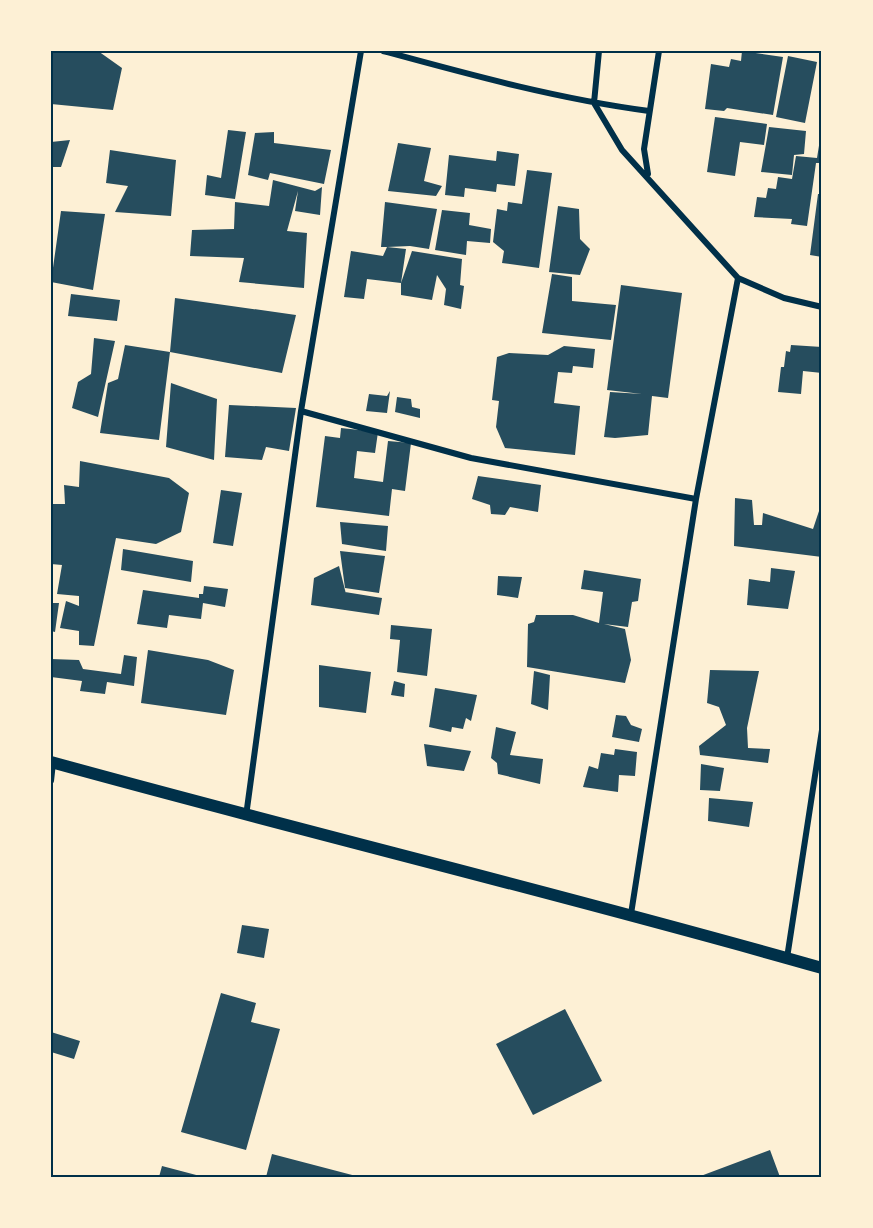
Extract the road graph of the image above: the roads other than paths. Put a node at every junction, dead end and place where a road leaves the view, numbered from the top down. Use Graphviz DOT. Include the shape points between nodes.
graph roads {
  1 [pos="361,51"];
  2 [pos="383,51"];
  3 [pos="599,51"];
  4 [pos="659,51"];
  5 [pos="594,103"];
  6 [pos="650,111"];
  7 [pos="648,175"];
  8 [pos="738,278"];
  9 [pos="822,307"];
  10 [pos="301,411"];
  11 [pos="696,500"];
  12 [pos="822,730"];
  13 [pos="52,763"];
  14 [pos="51,781"];
  15 [pos="246,816"];
  16 [pos="631,914"];
  17 [pos="787,958"];
  18 [pos="822,968"];
  1 -- 10 [label="street"];
  2 -- 5 [label="street"];
  3 -- 5 [label="street"];
  4 -- 6 [label="street"];
  5 -- 6 [label="street"];
  5 -- 7 [label="street" via="622,150"];
  6 -- 7 [label="street" via="644,148"];
  7 -- 8 [label="street"];
  8 -- 9 [label="street" via="784,298"];
  8 -- 11 [label="street"];
  10 -- 11 [label="street" via="471,458"];
  10 -- 15 [label="street"];
  11 -- 16 [label="street"];
  12 -- 17 [label="street"];
  13 -- 14 [label="street"];
  13 -- 15 [label="main road"];
  15 -- 16 [label="main road"];
  16 -- 17 [label="main road"];
  17 -- 18 [label="main road"];
}
